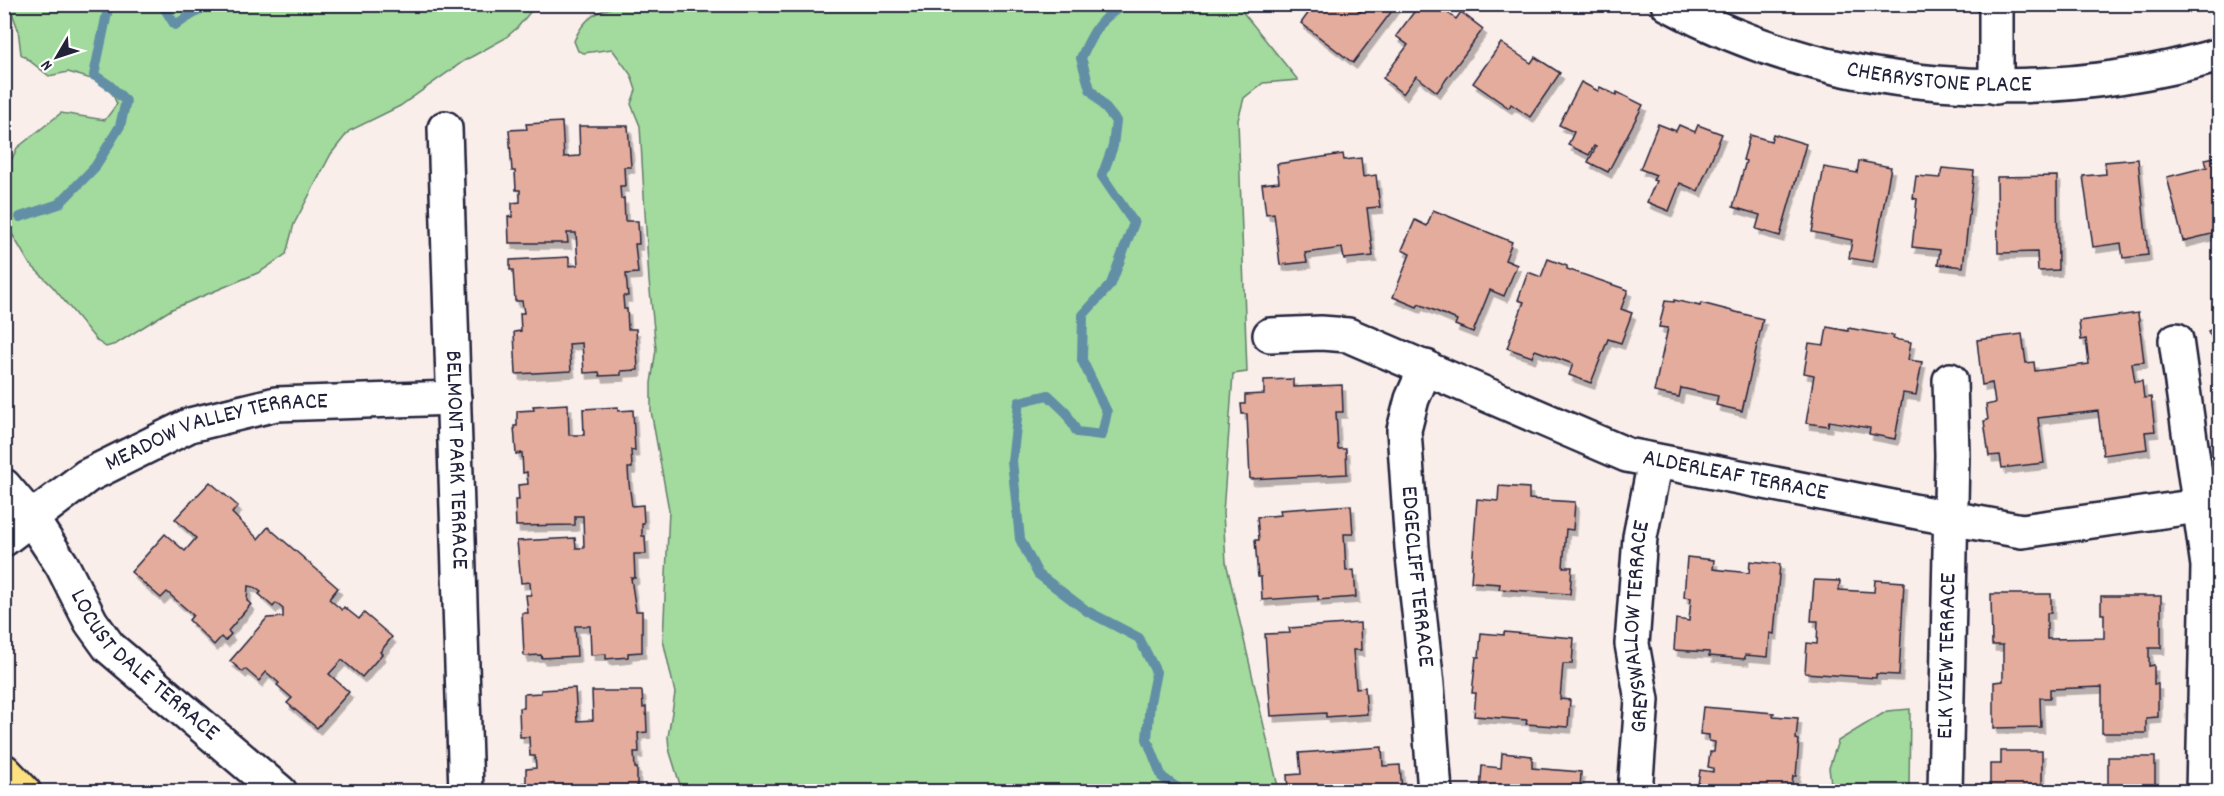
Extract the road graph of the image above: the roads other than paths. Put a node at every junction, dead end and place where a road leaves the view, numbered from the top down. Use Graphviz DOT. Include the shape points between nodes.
graph roads {
  1 [pos="1668,4"];
  2 [pos="1996,4"];
  3 [pos="2220,55"];
  4 [pos="1996,87"];
  5 [pos="445,128"];
  6 [pos="1270,335"];
  7 [pos="2176,340"];
  8 [pos="1426,367"];
  9 [pos="1950,380"];
  10 [pos="454,398"];
  11 [pos="1654,461"];
  12 [pos="4,486"];
  13 [pos="2210,505"];
  14 [pos="31,518"];
  15 [pos="1951,519"];
  16 [pos="4,539"];
  17 [pos="4,771"];
  18 [pos="24,792"];
  19 [pos="280,792"];
  20 [pos="466,792"];
  21 [pos="1435,792"];
  22 [pos="1635,792"];
  23 [pos="1945,792"];
  24 [pos="2203,792"];
  1 -- 4 [label="street, CHERRYSTONE PLACE" via="1762,46 1838,68 1910,81"];
  2 -- 4 [label="street"];
  3 -- 4 [label="street, CHERRYSTONE PLACE" via="2122,78"];
  5 -- 10 [label="street, BELMONT PARK TERRACE"];
  6 -- 8 [label="street, ALDERLEAF TERRACE" via="1348,335"];
  7 -- 13 [label="street"];
  8 -- 11 [label="street, ALDERLEAF TERRACE" via="1627,455"];
  8 -- 21 [label="street, EDGECLIFF TERRACE" via="1404,430"];
  9 -- 15 [label="street, ELK VIEW TERRACE"];
  10 -- 14 [label="street, MEADOW VALLEY TERRACE" via="276,405 190,425 87,476"];
  10 -- 20 [label="street, BELMONT PARK TERRACE"];
  11 -- 15 [label="street, ALDERLEAF TERRACE"];
  11 -- 22 [label="street, GREYSWALLOW TERRACE" via="1640,537 1632,644 1642,700"];
  12 -- 14 [label="street, LOCUST DALE TERRACE"];
  13 -- 15 [label="street, ALDERLEAF TERRACE" via="2022,531"];
  13 -- 24 [label="street"];
  14 -- 16 [label="street, MEADOW VALLEY TERRACE"];
  14 -- 19 [label="street, LOCUST DALE TERRACE" via="109,647"];
  15 -- 23 [label="street, ELK VIEW TERRACE"];
  17 -- 18 [label="main road"];
}
